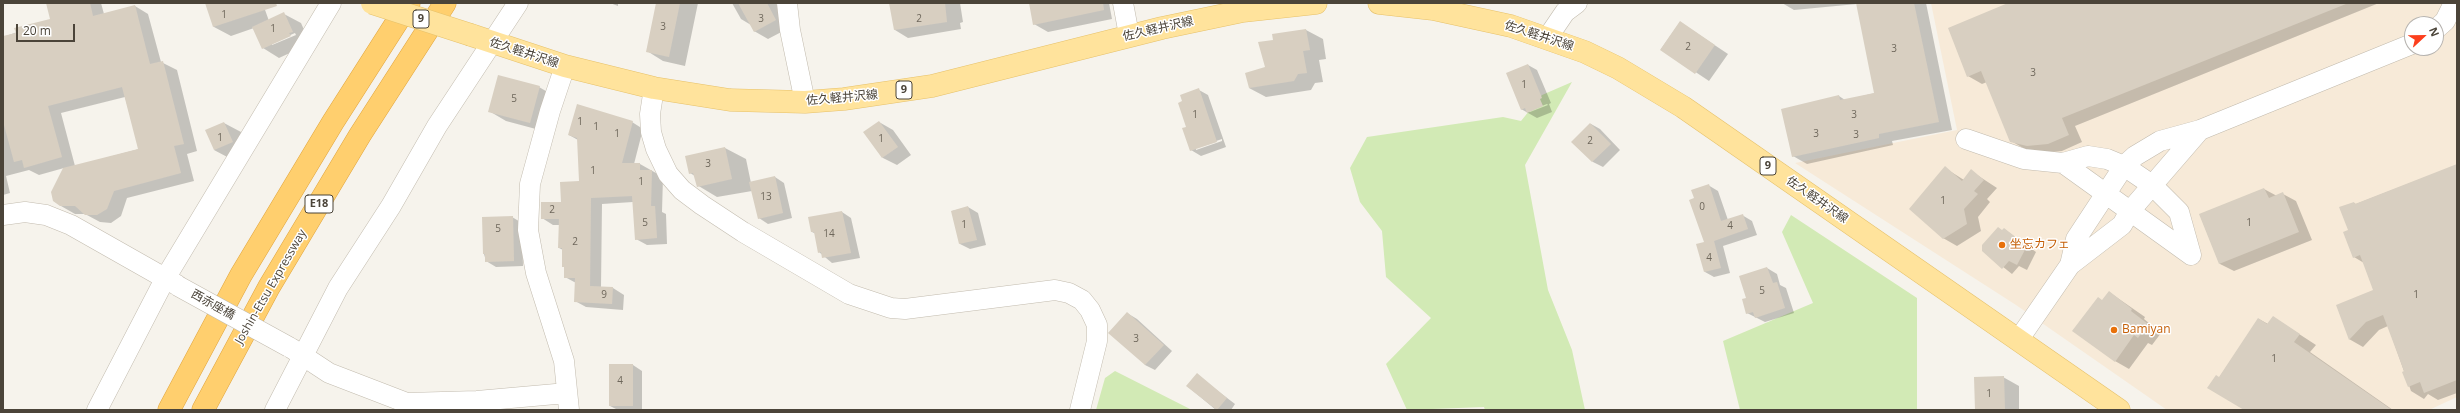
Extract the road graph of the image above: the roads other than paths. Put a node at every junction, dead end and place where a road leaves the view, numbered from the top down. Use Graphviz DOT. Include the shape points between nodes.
graph roads {
  1 [pos="331,3"];
  2 [pos="372,3"];
  3 [pos="397,3"];
  4 [pos="408,3"];
  5 [pos="445,3"];
  6 [pos="518,3"];
  7 [pos="787,3"];
  8 [pos="1123,3"];
  9 [pos="1316,3"];
  10 [pos="1379,3"];
  11 [pos="1577,3"];
  12 [pos="2454,3"];
  13 [pos="2444,22"];
  14 [pos="1130,35"];
  15 [pos="1548,37"];
  16 [pos="492,42"];
  17 [pos="2404,47"];
  18 [pos="565,66"];
  19 [pos="654,88"];
  20 [pos="805,102"];
  21 [pos="334,122"];
  22 [pos="2200,130"];
  23 [pos="1966,139"];
  24 [pos="2063,163"];
  25 [pos="2124,166"];
  26 [pos="2152,185"];
  27 [pos="2106,193"];
  28 [pos="2130,211"];
  29 [pos="3,215"];
  30 [pos="2070,265"];
  31 [pos="172,282"];
  32 [pos="2019,339"];
  33 [pos="296,351"];
  34 [pos="568,401"];
  35 [pos="97,410"];
  36 [pos="168,410"];
  37 [pos="202,410"];
  38 [pos="275,410"];
  39 [pos="1080,410"];
  40 [pos="2119,410"];
  1 -- 31 [label="street"];
  2 -- 16 [label="main road, 佐久軽井沢線 / 9, bridge"];
  3 -- 21 [label="highway"];
  4 -- 21 [label="highway, E18"];
  5 -- 37 [label="highway, Joshin-Etsu Expressway / E18" via="360,135 273,281"];
  6 -- 16 [label="street"];
  7 -- 20 [label="street"];
  8 -- 14 [label="street"];
  9 -- 14 [label="main road, 佐久軽井沢線 / 9" via="1243,11"];
  10 -- 15 [label="main road, 佐久軽井沢線 / 9" via="1469,15"];
  11 -- 15 [label="street" via="1565,12"];
  12 -- 13 [label="street"];
  14 -- 20 [label="main road, 佐久軽井沢線 / 9" via="932,86"];
  15 -- 32 [label="main road, 佐久軽井沢線 / 9" via="1585,52 1652,87"];
  16 -- 18 [label="main road, 佐久軽井沢線 / 9"];
  16 -- 33 [label="street"];
  17 -- 22 [label="street"];
  18 -- 19 [label="main road, 佐久軽井沢線 / 9"];
  18 -- 34 [label="street" via="530,184 528,230 536,273 564,361"];
  19 -- 20 [label="main road, 佐久軽井沢線 / 9" via="730,100"];
  19 -- 39 [label="street" via="650,114 651,132 656,150 668,174 682,190 743,232 849,294 891,308 904,309 1055,290 1069,293 1082,300 1097,325 1097,341"];
  21 -- 36 [label="highway, E18" via="241,275"];
  22 -- 25 [label="street" via="2160,141"];
  22 -- 26 [label="street"];
  23 -- 24 [label="street" via="2024,159"];
  24 -- 25 [label="street" via="2088,156 2107,159"];
  24 -- 27 [label="street"];
  25 -- 26 [label="street"];
  25 -- 27 [label="street"];
  26 -- 28 [label="street"];
  26 -- 28 [label="street" via="2179,212 2191,255"];
  27 -- 28 [label="street"];
  27 -- 30 [label="street" via="2076,239"];
  28 -- 30 [label="street" via="2122,225"];
  29 -- 31 [label="street, 西赤座橋" via="25,212 46,215 71,225"];
  30 -- 32 [label="street"];
  31 -- 33 [label="street, 西赤座橋, bridge"];
  31 -- 35 [label="street"];
  32 -- 40 [label="main road, 佐久軽井沢線 / 9"];
  33 -- 34 [label="street, 西赤座橋" via="329,373 407,403"];
  33 -- 38 [label="street"];
}
